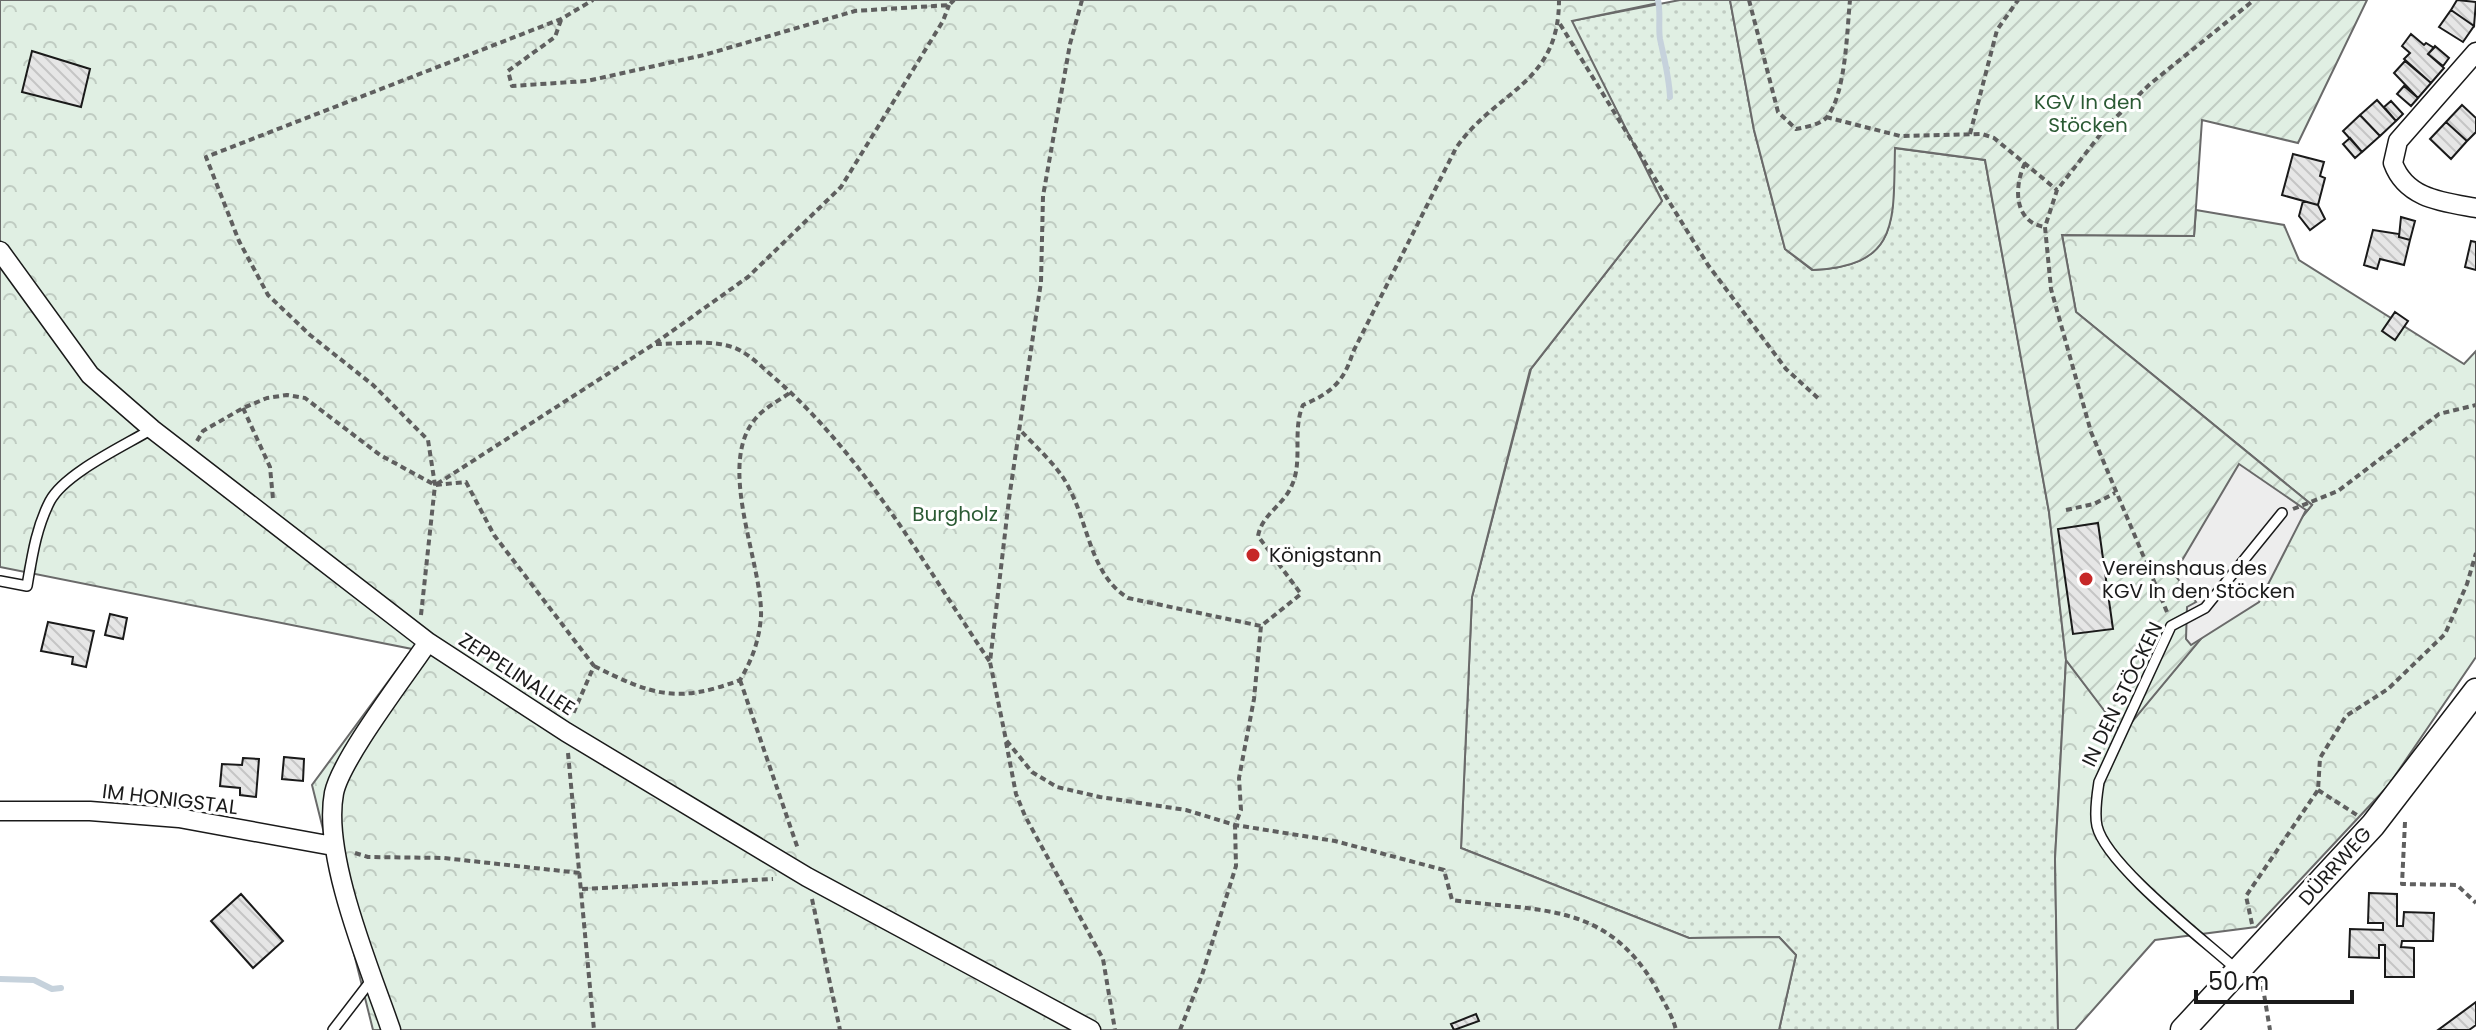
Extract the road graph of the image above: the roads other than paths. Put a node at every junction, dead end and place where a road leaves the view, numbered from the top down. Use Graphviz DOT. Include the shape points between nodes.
graph roads {
  1 [pos="2476,52"];
  2 [pos="2476,208"];
  3 [pos="0,251"];
  4 [pos="152,429"];
  5 [pos="2282,513"];
  6 [pos="0,581"];
  7 [pos="428,642"];
  8 [pos="2476,691"];
  9 [pos="0,811"];
  10 [pos="333,846"];
  11 [pos="2239,971"];
  12 [pos="373,978"];
  13 [pos="333,1030"];
  14 [pos="391,1030"];
  15 [pos="1091,1030"];
  16 [pos="2183,1030"];
  1 -- 2 [label="street" via="2398,141 2393,163 2418,195"];
  3 -- 4 [label="street, ZEPPELINALLEE" via="90,375"];
  4 -- 6 [label="lane" via="71,479 51,498 35,539 27,586"];
  4 -- 7 [label="street, ZEPPELINALLEE"];
  5 -- 11 [label="lane, IN DEN STÖCKEN" via="2205,608 2171,626 2099,782 2097,826 2108,848"];
  7 -- 10 [label="street" via="349,760 334,792"];
  7 -- 15 [label="street, ZEPPELINALLEE" via="807,877"];
  8 -- 11 [label="street, DÜRRWEG" via="2373,825"];
  9 -- 10 [label="street, IM HONIGSTAL" via="179,818"];
  10 -- 12 [label="street"];
  11 -- 16 [label="street, DÜRRWEG"];
  12 -- 13 [label="lane"];
  12 -- 14 [label="street"];
}
